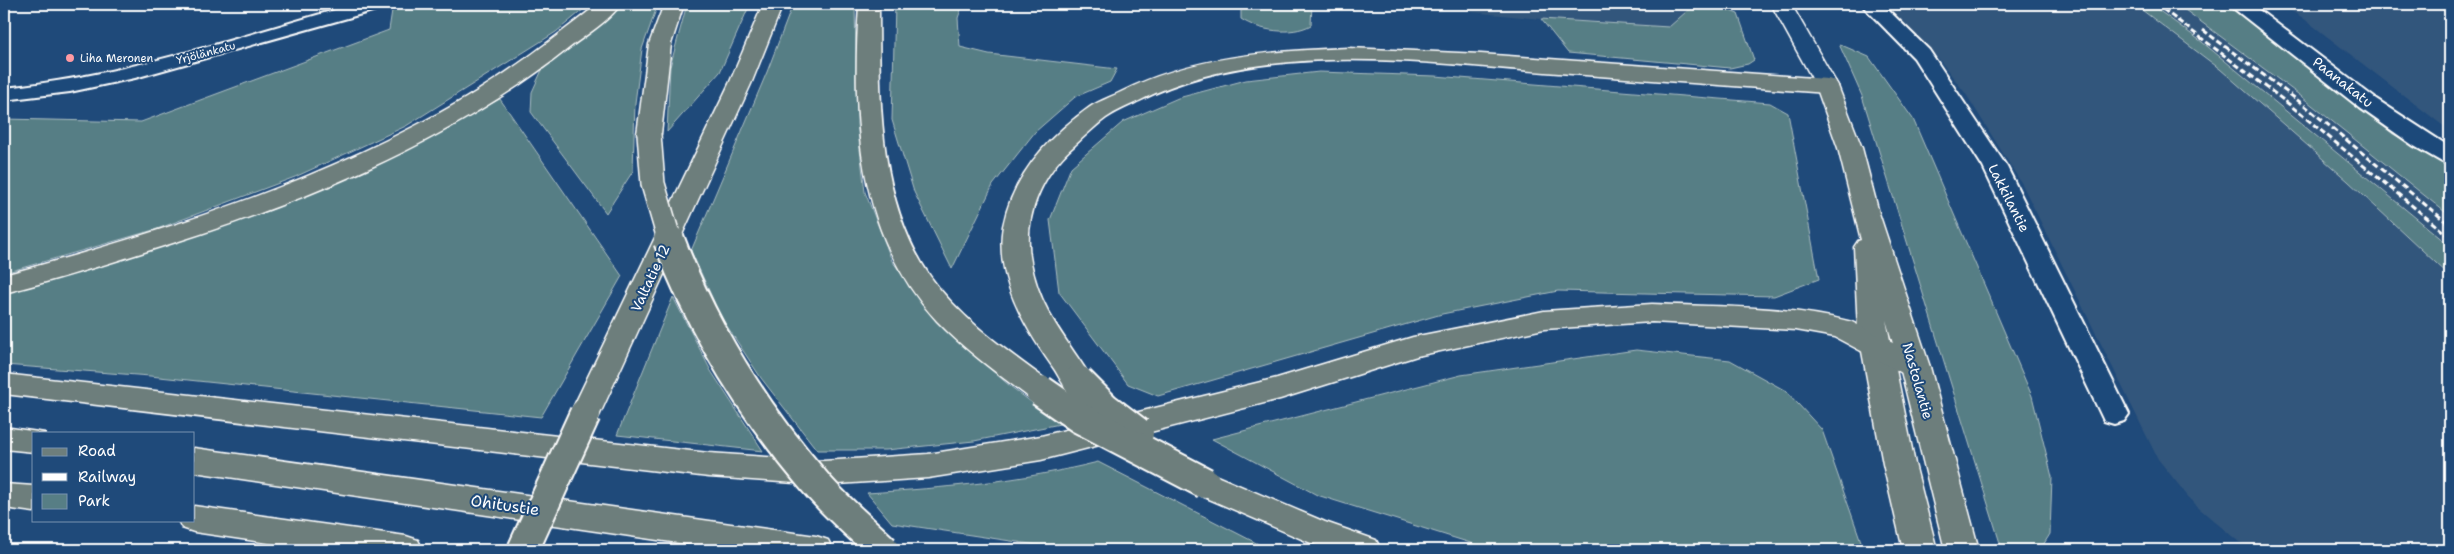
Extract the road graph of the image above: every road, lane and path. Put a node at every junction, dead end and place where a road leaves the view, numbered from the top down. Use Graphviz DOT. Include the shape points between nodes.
graph roads {
  1 [pos="376,4"];
  2 [pos="611,4"];
  3 [pos="674,4"];
  4 [pos="773,4"];
  5 [pos="869,4"];
  6 [pos="1781,4"];
  7 [pos="1871,4"];
  8 [pos="2238,4"];
  9 [pos="1827,86"];
  10 [pos="4,94"];
  11 [pos="2450,157"];
  12 [pos="1866,213"];
  13 [pos="4,284"];
  14 [pos="1874,344"];
  15 [pos="1915,367"];
  16 [pos="4,384"];
  17 [pos="2114,414"];
  18 [pos="4,438"];
  19 [pos="32,442"];
  20 [pos="195,460"];
  21 [pos="1205,483"];
  22 [pos="4,496"];
  23 [pos="32,499"];
  24 [pos="195,519"];
  25 [pos="406,550"];
  26 [pos="523,550"];
  27 [pos="816,550"];
  28 [pos="884,550"];
  29 [pos="1364,550"];
  30 [pos="1920,550"];
  31 [pos="1962,550"];
  1 -- 10 [label="street, Yrjölänkatu" via="149,68"];
  2 -- 13 [label="main road" via="516,78 447,119 372,156 291,192 196,228"];
  3 -- 28 [label="main road, bridge" via="660,44 649,134 653,189 671,248 693,300 761,412 820,488"];
  4 -- 26 [label="main road, Valtatie 12, bridge" via="740,84"];
  5 -- 21 [label="main road, bridge" via="870,125 874,158 896,242 921,281 946,313 1041,391 1080,418"];
  6 -- 9 [label="main road, Nastolantie"];
  7 -- 17 [label="street, Lakkilantie" via="1922,54 1995,167"];
  8 -- 11 [label="street, Paanakatu" via="2274,28 2396,124"];
  9 -- 12 [label="main road, Nastolantie" via="1850,148"];
  9 -- 21 [label="main road, bridge" via="1436,58 1285,55 1191,73 1141,90 1098,111 1064,138 1039,166 1024,200 1015,238 1021,279 1041,326 1078,381 1105,408"];
  12 -- 14 [label="main road, Nastolantie"];
  12 -- 15 [label="main road, Nastolantie"];
  14 -- 15 [label="main road"];
  14 -- 16 [label="main road" via="1842,329 1778,319 1652,313 1544,320 1413,347 1280,388 1041,448 928,466 823,473 709,466"];
  14 -- 30 [label="main road, Nastolantie"];
  15 -- 31 [label="main road, Nastolantie"];
  18 -- 19 [label="main road"];
  20 -- 27 [label="main road, Ohitustie"];
  21 -- 29 [label="main road"];
  22 -- 23 [label="main road"];
  24 -- 25 [label="main road"];
}
